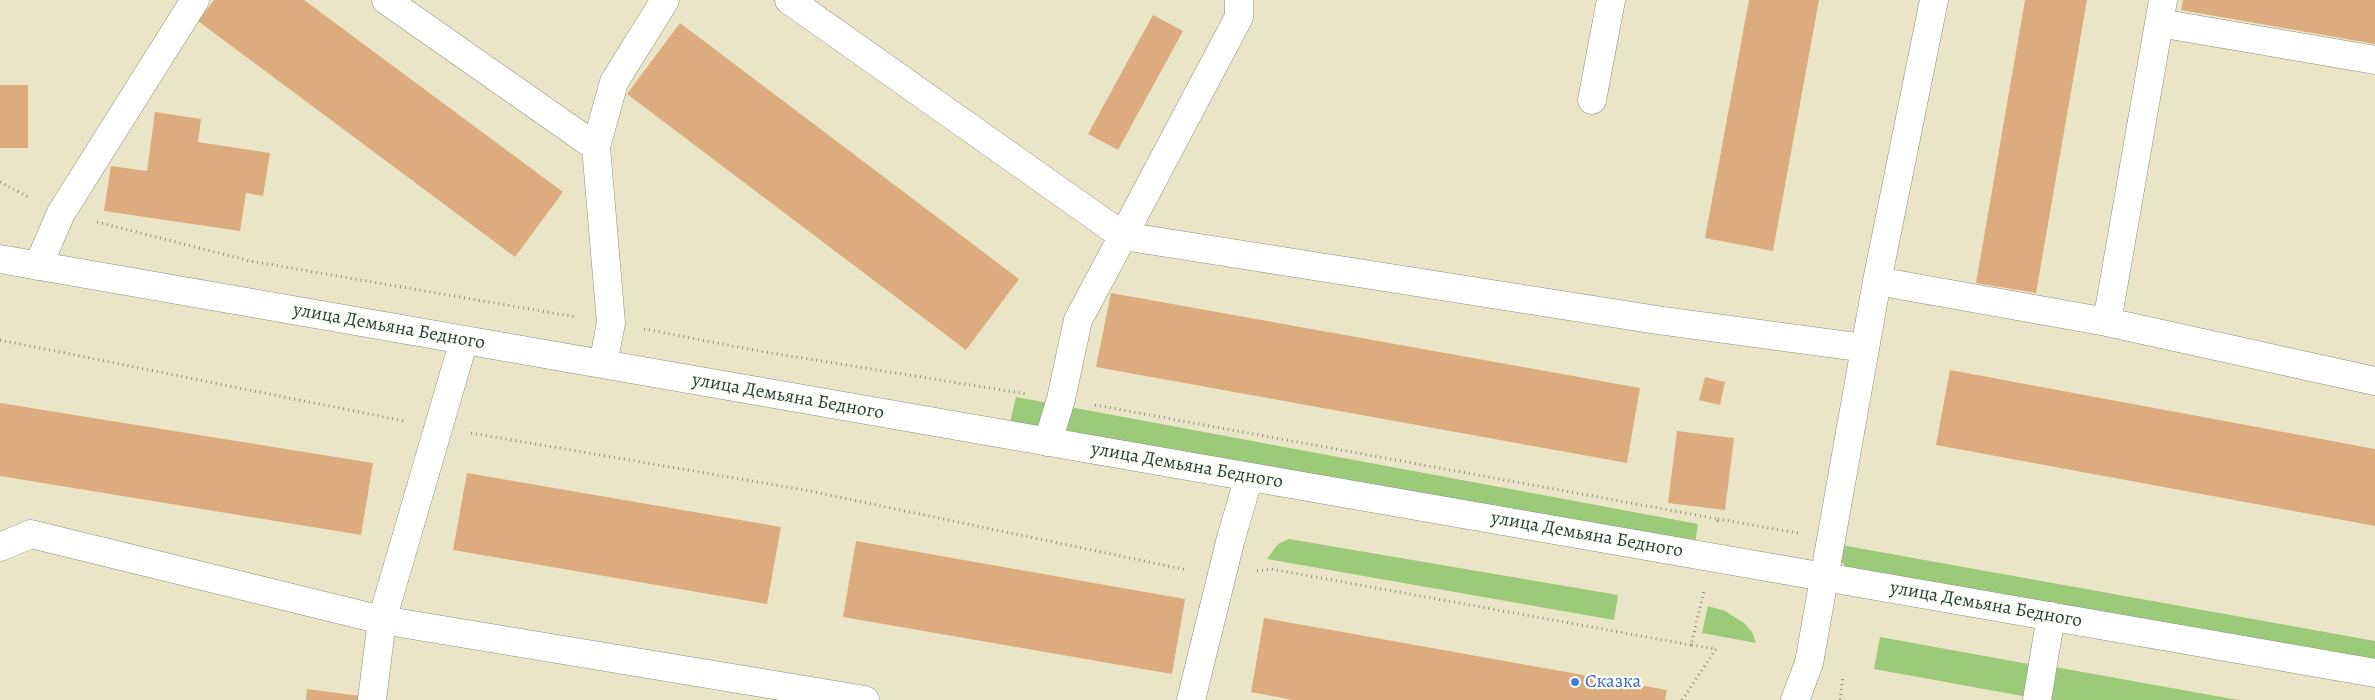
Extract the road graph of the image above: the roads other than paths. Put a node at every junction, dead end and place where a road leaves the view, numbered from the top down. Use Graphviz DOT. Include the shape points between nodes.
graph roads {
  1 [pos="195,0"];
  2 [pos="386,0"];
  3 [pos="665,0"];
  4 [pos="789,0"];
  5 [pos="1239,0"];
  6 [pos="1611,0"];
  7 [pos="1934,0"];
  8 [pos="2161,12"];
  9 [pos="2375,60"];
  10 [pos="1592,100"];
  11 [pos="596,147"];
  12 [pos="1123,236"];
  13 [pos="0,259"];
  14 [pos="38,266"];
  15 [pos="1877,281"];
  16 [pos="2107,322"];
  17 [pos="464,340"];
  18 [pos="1865,348"];
  19 [pos="603,364"];
  20 [pos="2375,381"];
  21 [pos="1048,442"];
  22 [pos="1250,477"];
  23 [pos="0,547"];
  24 [pos="1825,577"];
  25 [pos="2051,616"];
  26 [pos="382,620"];
  27 [pos="2375,672"];
  28 [pos="372,700"];
  29 [pos="865,700"];
  30 [pos="1191,700"];
  31 [pos="1795,700"];
  32 [pos="2037,700"];
  1 -- 14 [label="street" via="61,213"];
  2 -- 11 [label="street"];
  3 -- 11 [label="street" via="614,82"];
  4 -- 12 [label="street"];
  5 -- 12 [label="street" via="1240,17"];
  6 -- 10 [label="street"];
  7 -- 15 [label="street"];
  8 -- 9 [label="street"];
  8 -- 16 [label="street"];
  11 -- 19 [label="street" via="611,323"];
  12 -- 18 [label="street" via="1657,320"];
  12 -- 21 [label="street" via="1078,320"];
  13 -- 14 [label="street, улица Демьяна Бедного"];
  14 -- 17 [label="street, улица Демьяна Бедного"];
  15 -- 16 [label="street"];
  15 -- 18 [label="street"];
  16 -- 20 [label="street"];
  17 -- 19 [label="street, улица Демьяна Бедного"];
  17 -- 26 [label="street"];
  18 -- 24 [label="street"];
  19 -- 21 [label="street, улица Демьяна Бедного"];
  21 -- 22 [label="street, улица Демьяна Бедного"];
  22 -- 24 [label="street, улица Демьяна Бедного"];
  22 -- 30 [label="street"];
  23 -- 26 [label="street" via="31,534"];
  24 -- 25 [label="street, улица Демьяна Бедного"];
  24 -- 31 [label="street" via="1809,663"];
  25 -- 27 [label="street, улица Демьяна Бедного"];
  25 -- 32 [label="street"];
  26 -- 28 [label="street"];
  26 -- 29 [label="street"];
}
